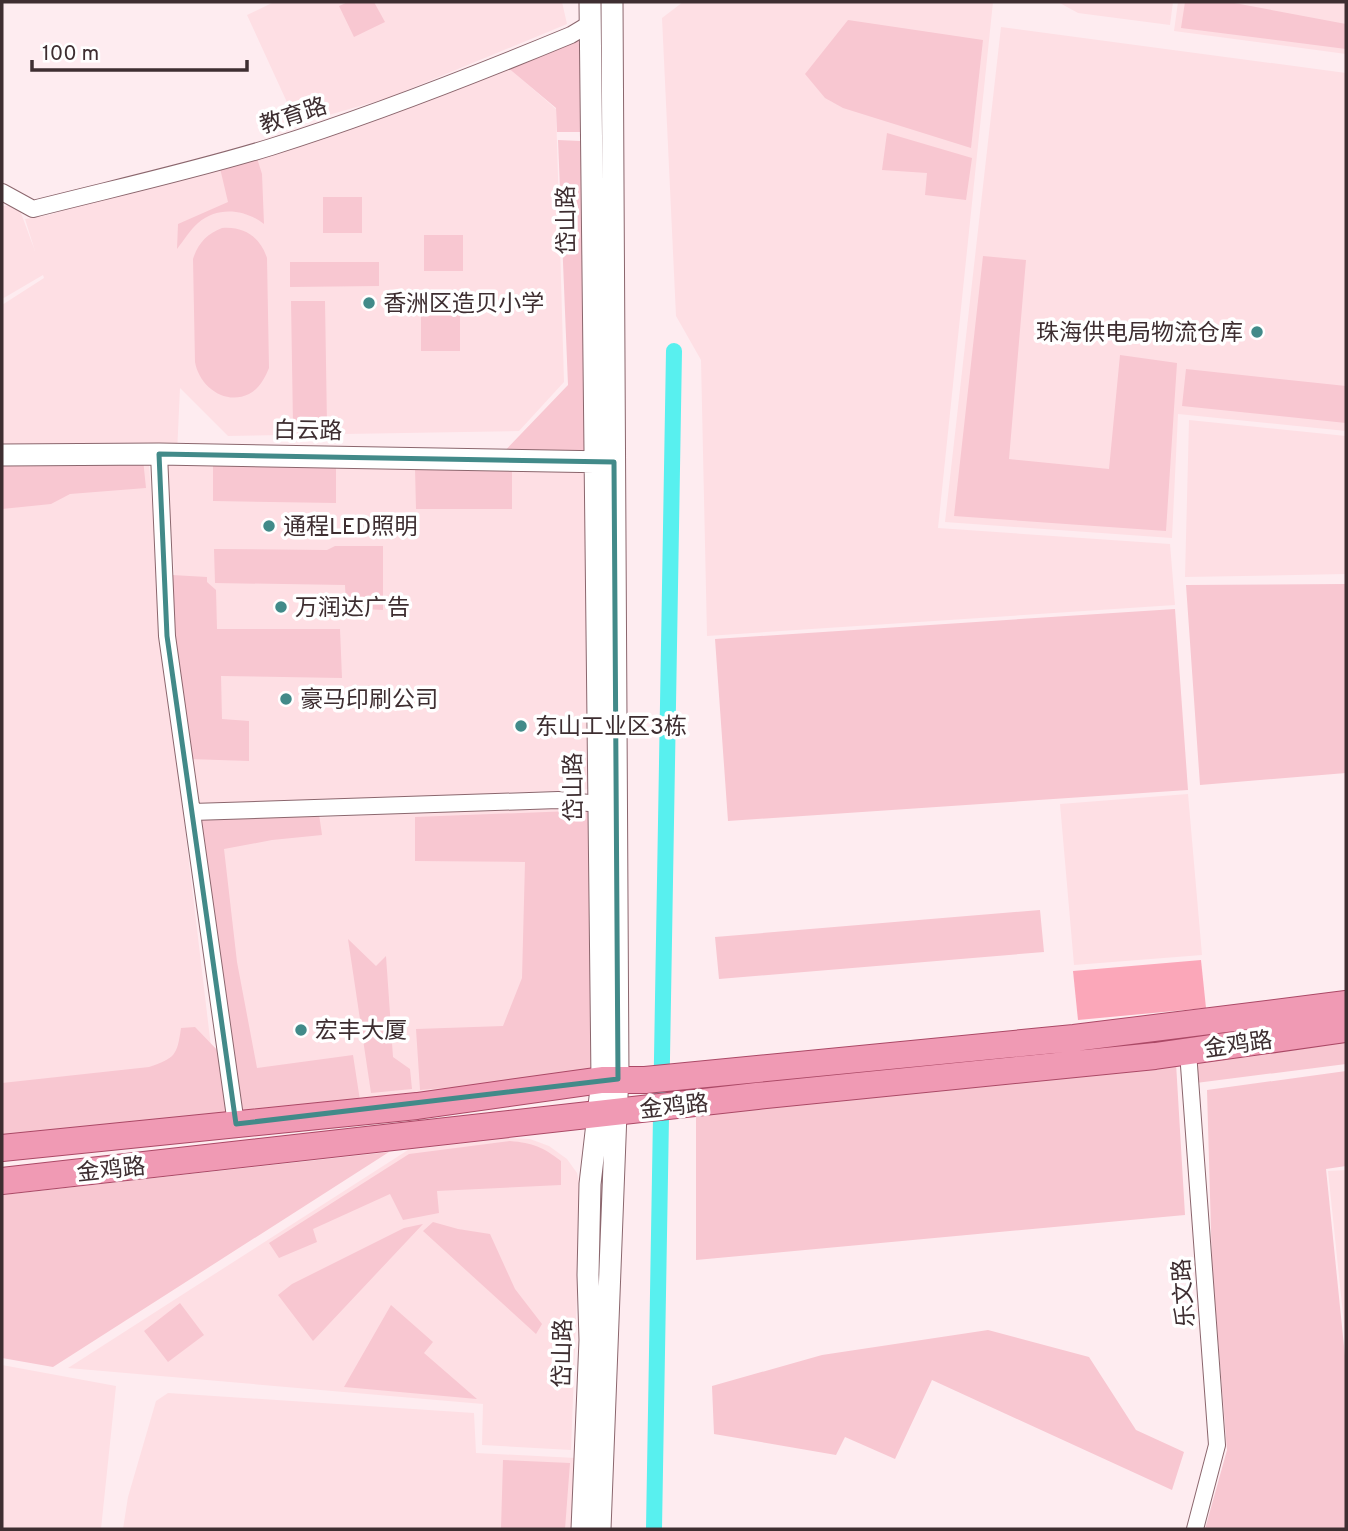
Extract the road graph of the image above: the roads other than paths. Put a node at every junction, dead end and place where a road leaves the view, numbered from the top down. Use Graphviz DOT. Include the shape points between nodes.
graph roads {
  1 [pos="612,2"];
  2 [pos="590,12"];
  3 [pos="2,192"];
  4 [pos="159,454"];
  5 [pos="2,456"];
  6 [pos="605,462"];
  7 [pos="608,805"];
  8 [pos="192,813"];
  9 [pos="1346,1004"];
  10 [pos="1346,1029"];
  11 [pos="1188,1052"];
  12 [pos="610,1079"];
  13 [pos="617,1112"];
  14 [pos="236,1124"];
  15 [pos="2,1148"];
  16 [pos="2,1181"];
  17 [pos="582,1529"];
  18 [pos="600,1529"];
  19 [pos="1195,1529"];
  1 -- 6 [label="street, 岱山路"];
  2 -- 3 [label="street, 教育路" via="571,35 444,87 268,148 33,209"];
  2 -- 6 [label="street, 岱山路"];
  4 -- 5 [label="street, 白云路"];
  4 -- 6 [label="street, 白云路"];
  4 -- 8 [label="street" via="167,636"];
  6 -- 7 [label="street, 岱山路"];
  7 -- 8 [label="street" via="558,800"];
  7 -- 12 [label="street, 岱山路"];
  8 -- 14 [label="street"];
  9 -- 12 [label="main road, 金鸡路" via="1074,1038 646,1080"];
  10 -- 11 [label="main road, 金鸡路"];
  11 -- 13 [label="main road, 金鸡路"];
  11 -- 19 [label="street, 乐文路" via="1217,1445"];
  12 -- 13 [label="street, 岱山路"];
  12 -- 14 [label="main road, 金鸡路" via="417,1106"];
  13 -- 16 [label="main road, 金鸡路"];
  13 -- 17 [label="street, 岱山路" via="590,1184 590,1340"];
  13 -- 18 [label="street, 岱山路"];
  14 -- 15 [label="main road, 金鸡路"];
}
